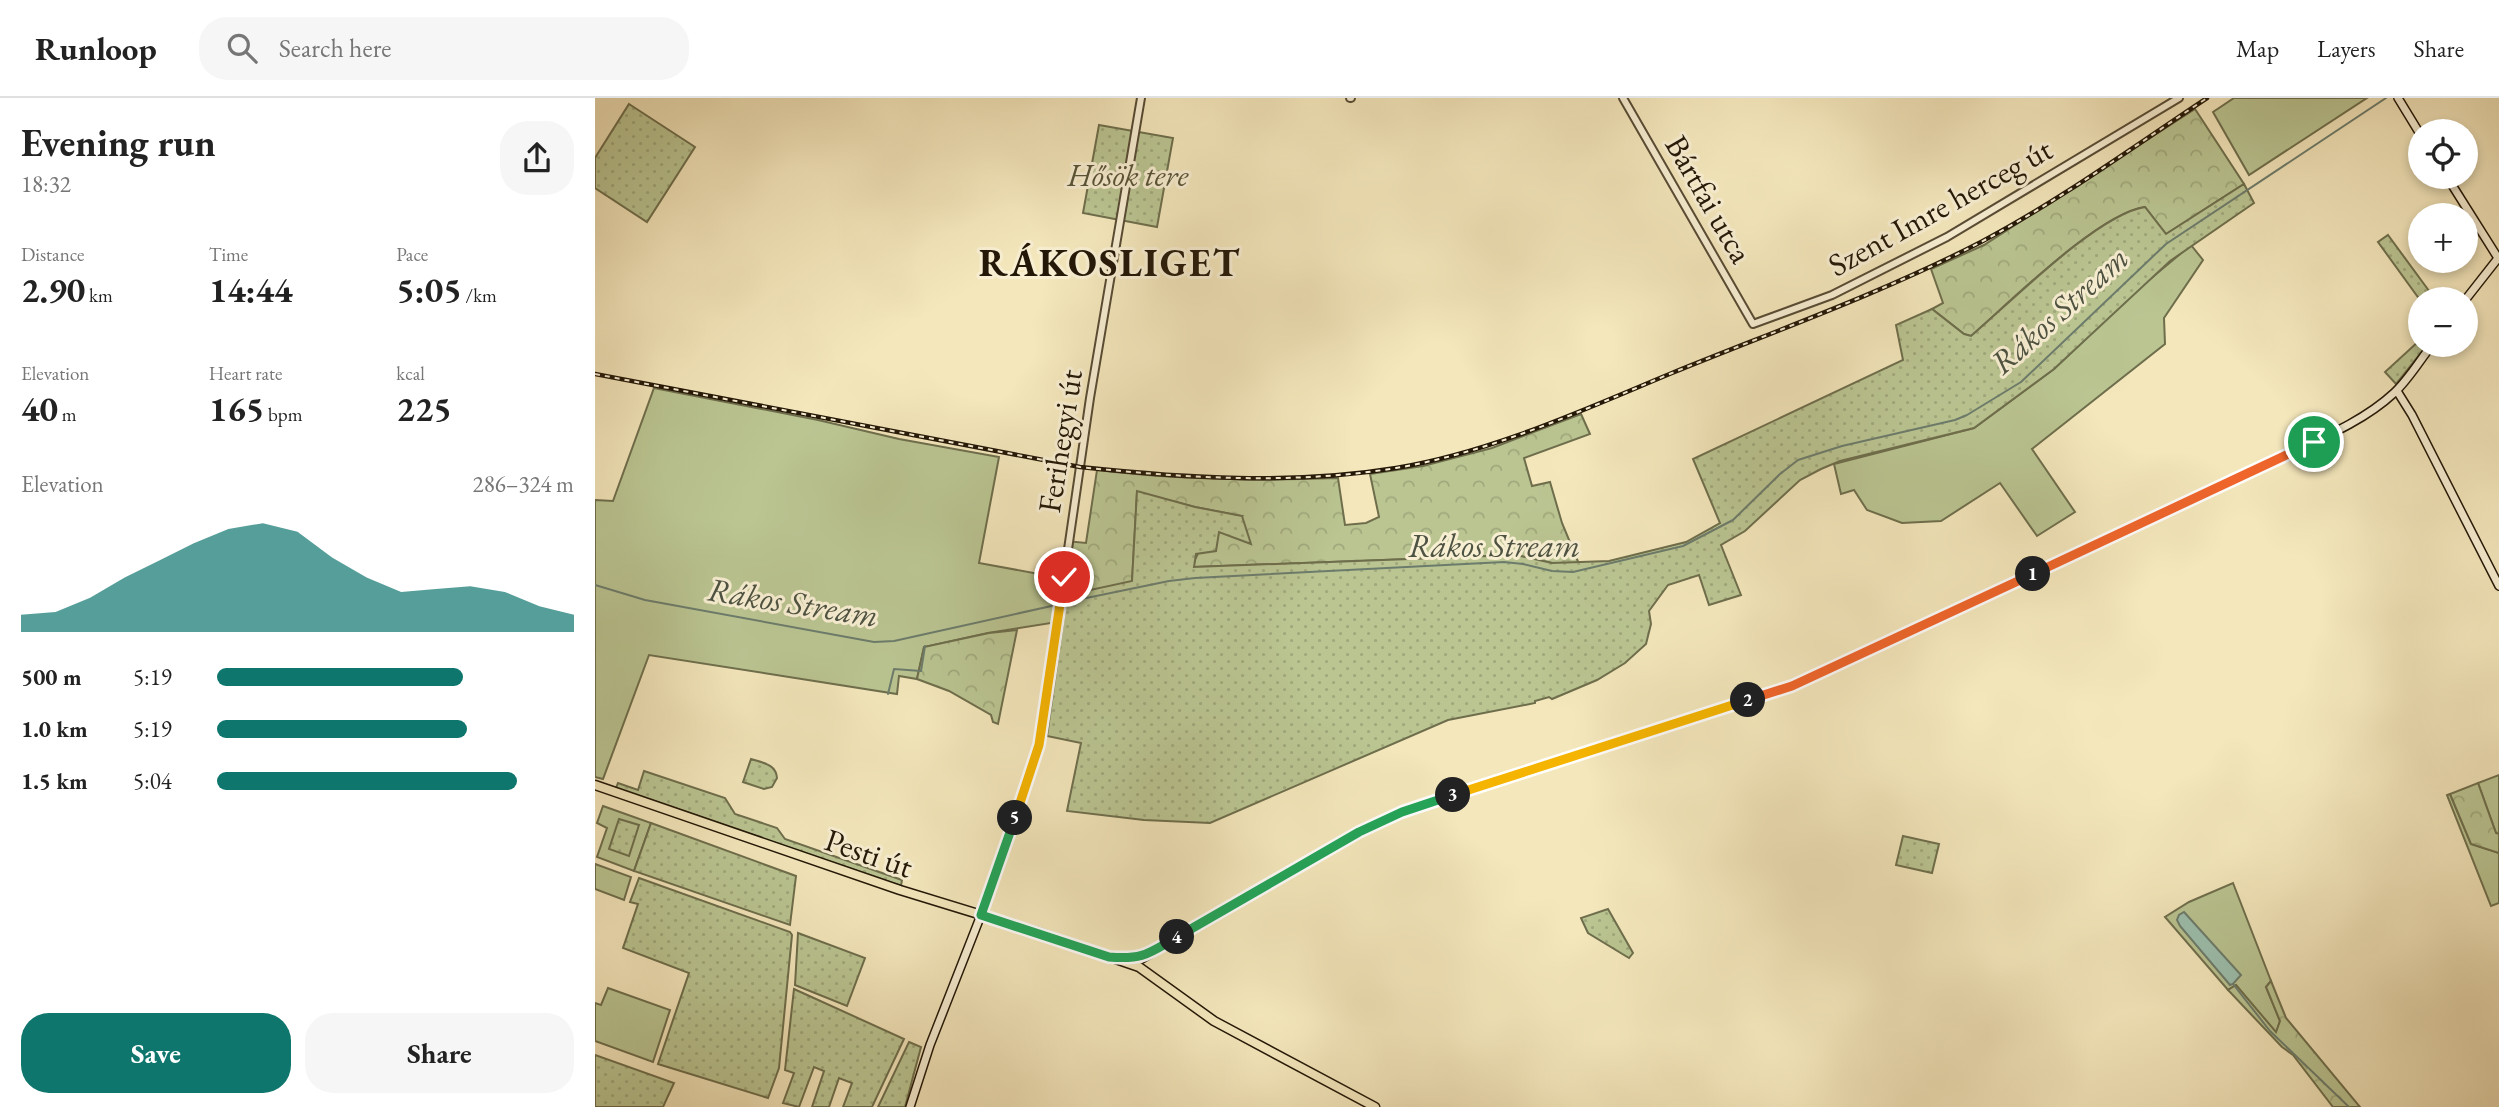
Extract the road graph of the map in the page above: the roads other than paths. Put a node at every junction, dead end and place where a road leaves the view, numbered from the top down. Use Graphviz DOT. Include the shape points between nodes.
graph roads {
  1 [pos="1141,98"];
  2 [pos="1623,98"];
  3 [pos="2179,98"];
  4 [pos="2398,98"];
  5 [pos="2411,119"];
  6 [pos="2455,189"];
  7 [pos="2499,258"];
  8 [pos="2476,287"];
  9 [pos="1753,324"];
  10 [pos="2423,357"];
  11 [pos="2397,390"];
  12 [pos="2499,586"];
  13 [pos="595,785"];
  14 [pos="981,915"];
  15 [pos="1151,954"];
  16 [pos="1109,957"];
  17 [pos="1128,964"];
  18 [pos="1139,964"];
  19 [pos="1159,981"];
  20 [pos="909,1107"];
  21 [pos="1375,1107"];
  1 -- 14 [label="street, Ferihegyi út" via="1039,745"];
  2 -- 9 [label="street, Bártfai utca"];
  3 -- 9 [label="street, Szent Imre herceg út" via="1947,237 1832,295"];
  4 -- 5 [label="main road"];
  6 -- 7 [label="main road"];
  7 -- 8 [label="main road"];
  10 -- 11 [label="main road"];
  11 -- 12 [label="main road"];
  11 -- 15 [label="main road" via="2362,417 2314,442 1785,688 1387,818"];
  13 -- 14 [label="main road, Pesti út"];
  14 -- 16 [label="main road, Pesti út"];
  14 -- 20 [label="main road, Ferihegyi út"];
  15 -- 16 [label="main road"];
  15 -- 18 [label="main road"];
  16 -- 17 [label="main road, Pesti út"];
  17 -- 18 [label="main road, Pesti út"];
  17 -- 19 [label="main road, Pesti út"];
  18 -- 19 [label="main road, Pesti út"];
  19 -- 21 [label="main road, Pesti út" via="1213,1021"];
}
